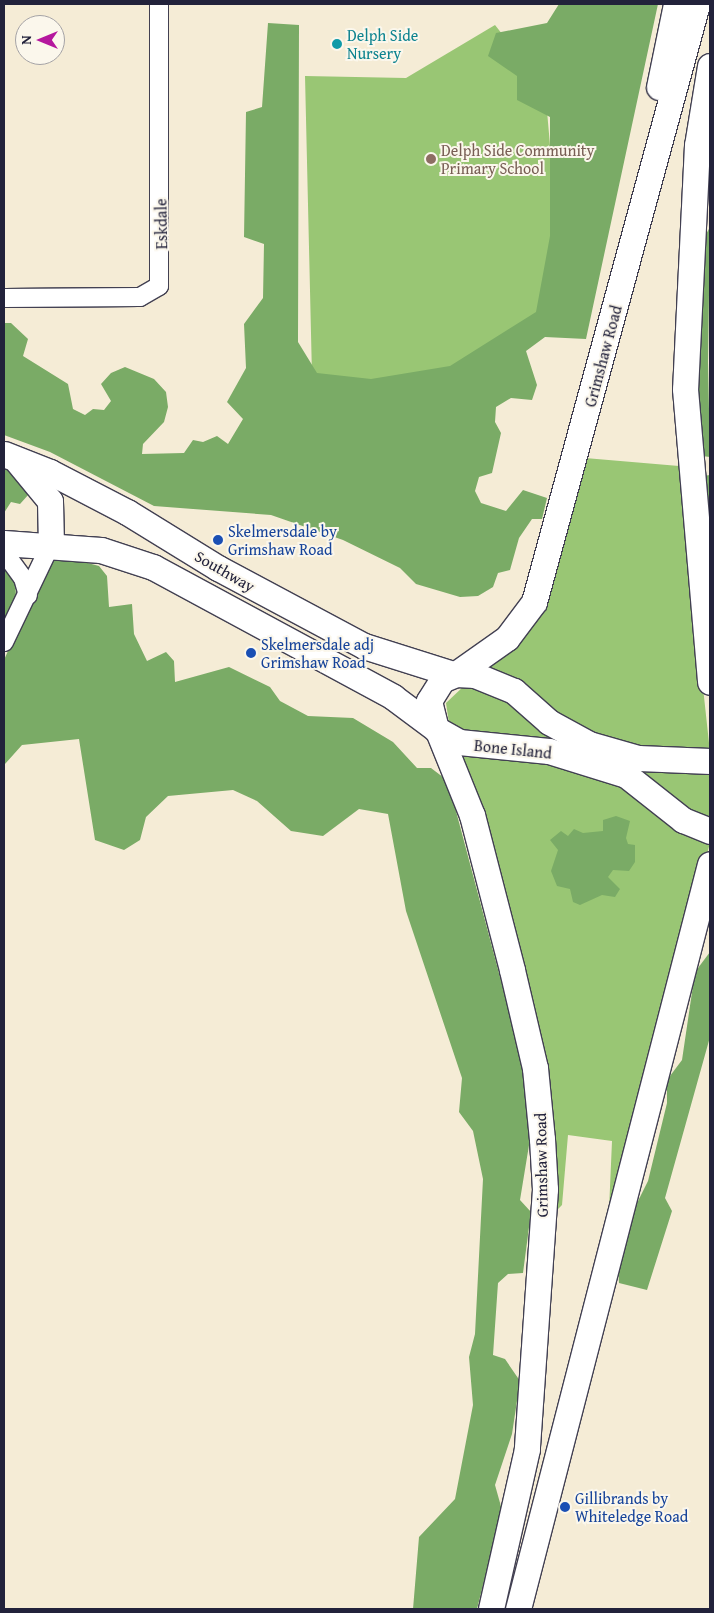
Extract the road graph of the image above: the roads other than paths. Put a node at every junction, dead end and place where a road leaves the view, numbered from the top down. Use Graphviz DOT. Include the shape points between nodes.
graph roads {
  1 [pos="159,4"];
  2 [pos="676,4"];
  3 [pos="697,4"];
  4 [pos="710,66"];
  5 [pos="710,154"];
  6 [pos="692,243"];
  7 [pos="4,298"];
  8 [pos="610,330"];
  9 [pos="8,455"];
  10 [pos="4,543"];
  11 [pos="51,544"];
  12 [pos="4,552"];
  13 [pos="28,595"];
  14 [pos="4,642"];
  15 [pos="454,674"];
  16 [pos="710,682"];
  17 [pos="437,730"];
  18 [pos="710,761"];
  19 [pos="710,831"];
  20 [pos="710,864"];
  21 [pos="710,910"];
  22 [pos="685,953"];
  23 [pos="491,1609"];
  24 [pos="518,1609"];
  1 -- 7 [label="street, Eskdale" via="158,286 140,297"];
  2 -- 8 [label="main road"];
  3 -- 8 [label="main road, Grimshaw Road"];
  4 -- 6 [label="main road" via="699,132"];
  5 -- 6 [label="main road"];
  6 -- 16 [label="main road" via="687,445"];
  8 -- 15 [label="main road, Grimshaw Road" via="534,602 507,638"];
  9 -- 11 [label="main road" via="50,501"];
  9 -- 15 [label="main road, Southway" via="127,512 218,568 364,646"];
  10 -- 11 [label="main road, Southway"];
  11 -- 13 [label="street"];
  11 -- 17 [label="main road, Southway" via="101,550 152,567 393,697"];
  12 -- 13 [label="street" via="23,578"];
  13 -- 14 [label="street"];
  15 -- 17 [label="main road" via="442,680 429,701"];
  15 -- 18 [label="main road, Bone Island" via="494,680 567,734 589,744 638,758"];
  17 -- 19 [label="main road, Bone Island" via="476,747 549,751 626,775 683,820"];
  17 -- 23 [label="main road, Grimshaw Road" via="472,815 512,970 535,1068 542,1139 545,1190 527,1449"];
  20 -- 22 [label="main road"];
  21 -- 22 [label="main road"];
  22 -- 24 [label="main road" via="598,1314"];
}
